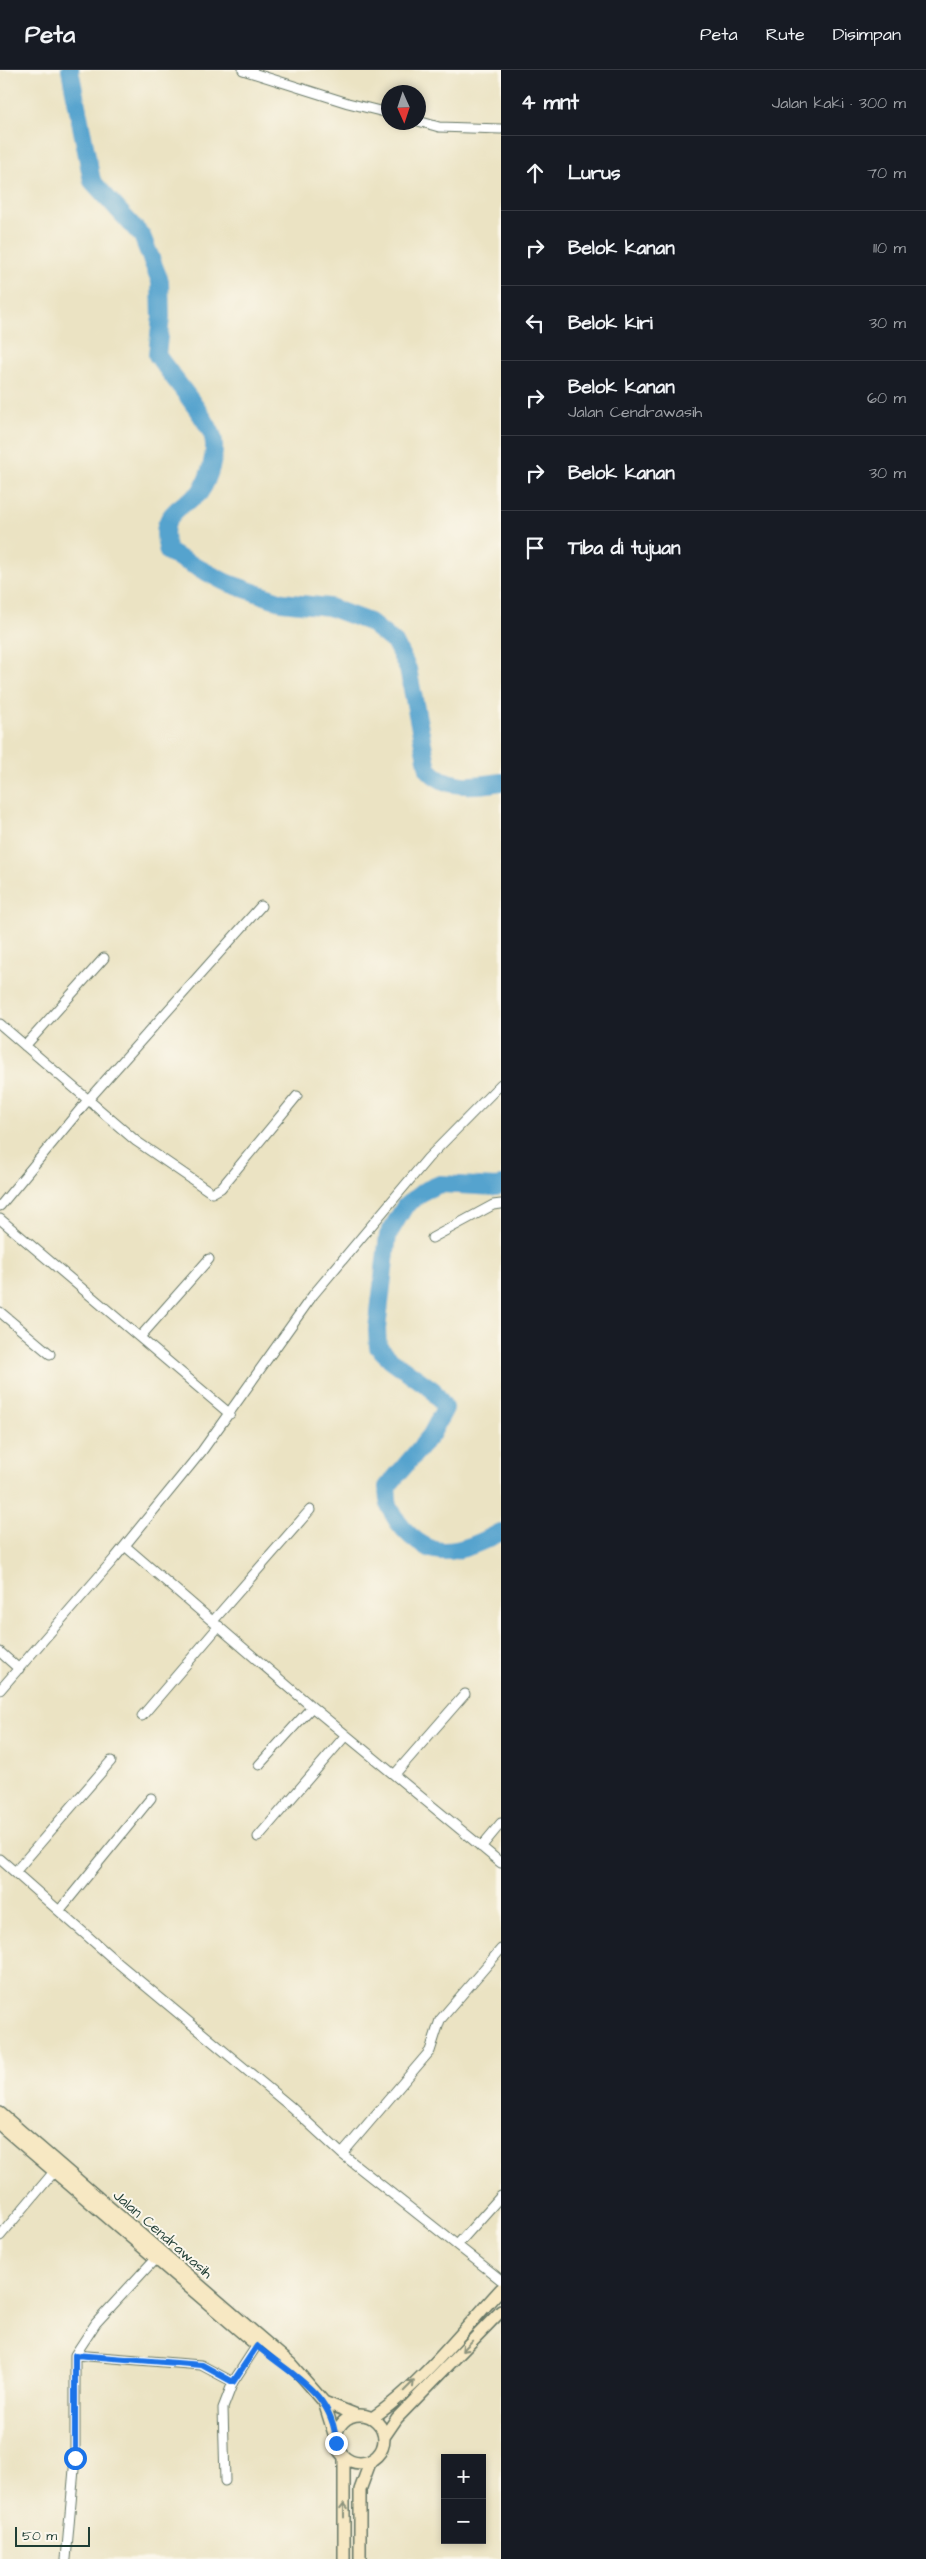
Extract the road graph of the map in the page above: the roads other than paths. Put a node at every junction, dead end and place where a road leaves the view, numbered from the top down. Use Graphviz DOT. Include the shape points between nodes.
graph roads {
  1 [pos="243,70"];
  2 [pos="381,111"];
  3 [pos="426,123"];
  4 [pos="501,129"];
  5 [pos="261,906"];
  6 [pos="104,958"];
  7 [pos="0,1024"];
  8 [pos="25,1046"];
  9 [pos="501,1084"];
  10 [pos="297,1096"];
  11 [pos="88,1100"];
  12 [pos="501,1204"];
  13 [pos="0,1206"];
  14 [pos="0,1219"];
  15 [pos="432,1238"];
  16 [pos="209,1259"];
  17 [pos="0,1312"];
  18 [pos="140,1337"];
  19 [pos="50,1354"];
  20 [pos="230,1414"];
  21 [pos="310,1510"];
  22 [pos="125,1546"];
  23 [pos="216,1624"];
  24 [pos="0,1652"];
  25 [pos="19,1669"];
  26 [pos="0,1690"];
  27 [pos="465,1694"];
  28 [pos="312,1707"];
  29 [pos="142,1716"];
  30 [pos="346,1735"];
  31 [pos="111,1762"];
  32 [pos="259,1765"];
  33 [pos="394,1774"];
  34 [pos="151,1798"];
  35 [pos="501,1823"];
  36 [pos="258,1837"];
  37 [pos="481,1847"];
  38 [pos="0,1859"];
  39 [pos="501,1863"];
  40 [pos="16,1872"];
  41 [pos="59,1911"];
  42 [pos="501,1949"];
  43 [pos="0,2113"];
  44 [pos="0,2125"];
  45 [pos="342,2154"];
  46 [pos="57,2169"];
  47 [pos="501,2196"];
  48 [pos="0,2236"];
  49 [pos="458,2244"];
  50 [pos="155,2259"];
  51 [pos="182,2276"];
  52 [pos="501,2280"];
  53 [pos="501,2289"];
  54 [pos="501,2312"];
  55 [pos="259,2342"];
  56 [pos="75,2355"];
  57 [pos="233,2382"];
  58 [pos="324,2402"];
  59 [pos="357,2415"];
  60 [pos="372,2418"];
  61 [pos="336,2437"];
  62 [pos="384,2437"];
  63 [pos="344,2457"];
  64 [pos="371,2460"];
  65 [pos="225,2481"];
  66 [pos="66,2559"];
  67 [pos="344,2559"];
  68 [pos="360,2559"];
  1 -- 2 [label="street"];
  3 -- 4 [label="street" via="439,127"];
  5 -- 11 [label="street"];
  6 -- 8 [label="street"];
  7 -- 8 [label="street"];
  8 -- 11 [label="street"];
  9 -- 20 [label="street" via="428,1158 313,1295"];
  10 -- 11 [label="street" via="221,1188 212,1192 136,1141"];
  11 -- 13 [label="street"];
  12 -- 15 [label="street" via="493,1205"];
  14 -- 18 [label="street"];
  16 -- 18 [label="street"];
  17 -- 19 [label="street"];
  18 -- 20 [label="street"];
  20 -- 22 [label="street"];
  21 -- 23 [label="street"];
  22 -- 23 [label="street"];
  22 -- 25 [label="street"];
  23 -- 28 [label="street"];
  23 -- 29 [label="street"];
  24 -- 25 [label="street"];
  25 -- 26 [label="street"];
  27 -- 33 [label="street"];
  28 -- 30 [label="street"];
  28 -- 32 [label="street"];
  30 -- 33 [label="street"];
  30 -- 36 [label="street"];
  31 -- 40 [label="street"];
  33 -- 37 [label="street"];
  34 -- 41 [label="street"];
  35 -- 37 [label="street"];
  37 -- 39 [label="street"];
  38 -- 40 [label="street"];
  40 -- 41 [label="street"];
  41 -- 45 [label="street"];
  42 -- 45 [label="street" via="444,2015 430,2051"];
  43 -- 46 [label="main road, Jalan Cendrawasih"];
  44 -- 46 [label="main road, Jalan Cendrawasih"];
  45 -- 49 [label="street"];
  46 -- 48 [label="street"];
  46 -- 50 [label="main road, Jalan Cendrawasih"];
  46 -- 51 [label="main road, Jalan Cendrawasih"];
  47 -- 49 [label="street"];
  49 -- 52 [label="street"];
  50 -- 51 [label="main road, Jalan Cendrawasih"];
  50 -- 56 [label="street" via="96,2323"];
  51 -- 55 [label="main road, Jalan Cendrawasih"];
  60 -- 53 [label="main road, one-way" via="386,2409"];
  54 -- 62 [label="main road, one-way" via="397,2418"];
  55 -- 57 [label="street"];
  55 -- 58 [label="main road, Jalan Cendrawasih" via="291,2364"];
  56 -- 57 [label="street" via="202,2365"];
  56 -- 66 [label="street" via="75,2458"];
  57 -- 65 [label="street" via="223,2408"];
  58 -- 59 [label="main road"];
  58 -- 61 [label="main road"];
  59 -- 60 [label="main road"];
  59 -- 61 [label="main road" via="342,2422"];
  60 -- 62 [label="main road" via="379,2424"];
  61 -- 63 [label="main road"];
  62 -- 64 [label="main road" via="379,2453"];
  63 -- 64 [label="main road" via="354,2462"];
  67 -- 63 [label="main road, one-way"];
  64 -- 68 [label="main road" via="360,2490"];
}
